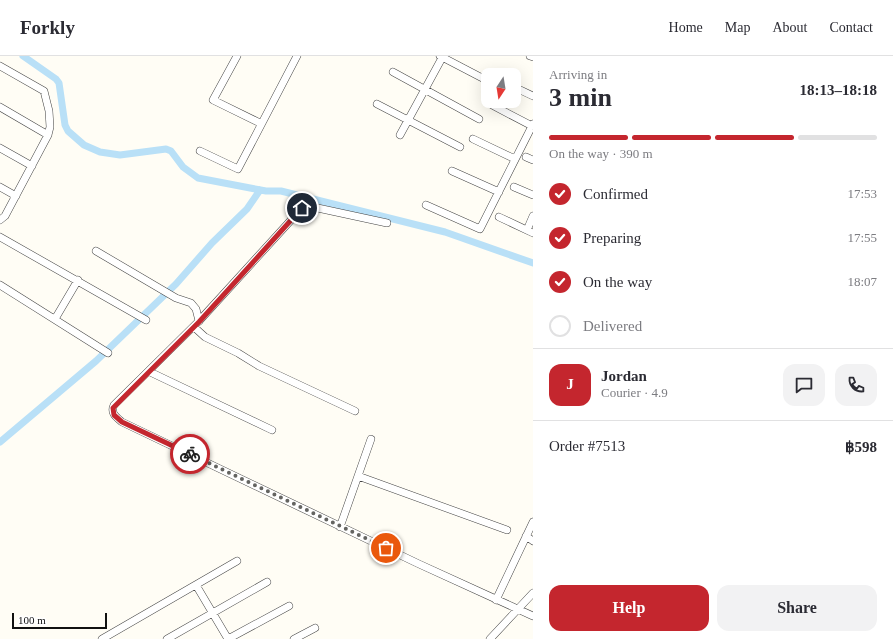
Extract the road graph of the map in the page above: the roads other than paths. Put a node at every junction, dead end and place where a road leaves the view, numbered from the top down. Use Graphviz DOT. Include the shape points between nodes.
graph roads {
  1 [pos="237,56"];
  2 [pos="297,56"];
  3 [pos="442,56"];
  4 [pos="0,66"];
  5 [pos="393,72"];
  6 [pos="481,77"];
  7 [pos="425,89"];
  8 [pos="521,90"];
  9 [pos="533,96"];
  10 [pos="377,104"];
  11 [pos="0,108"];
  12 [pos="498,108"];
  13 [pos="479,119"];
  14 [pos="408,120"];
  15 [pos="260,123"];
  16 [pos="533,125"];
  17 [pos="48,135"];
  18 [pos="400,135"];
  19 [pos="473,139"];
  20 [pos="460,147"];
  21 [pos="0,148"];
  22 [pos="200,151"];
  23 [pos="526,157"];
  24 [pos="515,159"];
  25 [pos="533,160"];
  26 [pos="32,166"];
  27 [pos="452,171"];
  28 [pos="0,187"];
  29 [pos="514,187"];
  30 [pos="499,192"];
  31 [pos="533,195"];
  32 [pos="16,196"];
  33 [pos="426,205"];
  34 [pos="533,216"];
  35 [pos="499,217"];
  36 [pos="0,220"];
  37 [pos="387,223"];
  38 [pos="530,232"];
  39 [pos="0,237"];
  40 [pos="96,251"];
  41 [pos="78,280"];
  42 [pos="0,285"];
  43 [pos="55,320"];
  44 [pos="146,320"];
  45 [pos="196,324"];
  46 [pos="108,352"];
  47 [pos="150,372"];
  48 [pos="355,411"];
  49 [pos="272,430"];
  50 [pos="371,439"];
  51 [pos="358,476"];
  52 [pos="533,522"];
  53 [pos="340,526"];
  54 [pos="507,530"];
  55 [pos="526,536"];
  56 [pos="533,541"];
  57 [pos="237,560"];
  58 [pos="267,582"];
  59 [pos="196,585"];
  60 [pos="533,593"];
  61 [pos="496,600"];
  62 [pos="289,606"];
  63 [pos="518,610"];
  64 [pos="213,614"];
  65 [pos="533,616"];
  66 [pos="315,628"];
  67 [pos="493,638"];
  68 [pos="102,639"];
  69 [pos="167,639"];
  70 [pos="294,639"];
  1 -- 15 [label="street" via="213,100"];
  2 -- 15 [label="street"];
  3 -- 6 [label="street"];
  3 -- 7 [label="street"];
  4 -- 17 [label="street" via="44,91 50,110"];
  5 -- 7 [label="street"];
  7 -- 13 [label="street"];
  7 -- 14 [label="street"];
  8 -- 9 [label="street"];
  10 -- 14 [label="street"];
  11 -- 17 [label="street"];
  12 -- 16 [label="street"];
  14 -- 18 [label="street"];
  14 -- 20 [label="street"];
  15 -- 22 [label="street" via="238,169"];
  16 -- 24 [label="street"];
  17 -- 26 [label="street"];
  19 -- 24 [label="street"];
  21 -- 26 [label="street"];
  23 -- 25 [label="street"];
  24 -- 30 [label="street"];
  26 -- 32 [label="street"];
  27 -- 30 [label="street"];
  28 -- 32 [label="street"];
  29 -- 31 [label="street"];
  30 -- 33 [label="street" via="480,229"];
  32 -- 36 [label="street"];
  34 -- 38 [label="street"];
  35 -- 38 [label="street"];
  37 -- 45 [label="street" via="312,207 302,208"];
  39 -- 41 [label="street"];
  40 -- 45 [label="street" via="176,298 191,303 196,309"];
  41 -- 43 [label="street"];
  41 -- 44 [label="street"];
  42 -- 43 [label="street"];
  43 -- 46 [label="street"];
  45 -- 47 [label="street"];
  45 -- 48 [label="street" via="205,337 238,352 259,366"];
  47 -- 49 [label="street"];
  47 -- 53 [label="street" via="114,405 112,411 116,418"];
  50 -- 51 [label="street"];
  51 -- 53 [label="street"];
  51 -- 54 [label="street"];
  52 -- 55 [label="street"];
  53 -- 61 [label="street"];
  55 -- 56 [label="street"];
  55 -- 61 [label="street"];
  57 -- 59 [label="street"];
  58 -- 64 [label="street"];
  59 -- 64 [label="street"];
  59 -- 68 [label="street"];
  60 -- 63 [label="street"];
  61 -- 63 [label="street"];
  62 -- 64 [label="street" via="228,639"];
  63 -- 65 [label="street"];
  63 -- 67 [label="street"];
  64 -- 69 [label="street"];
  66 -- 70 [label="street"];
}
